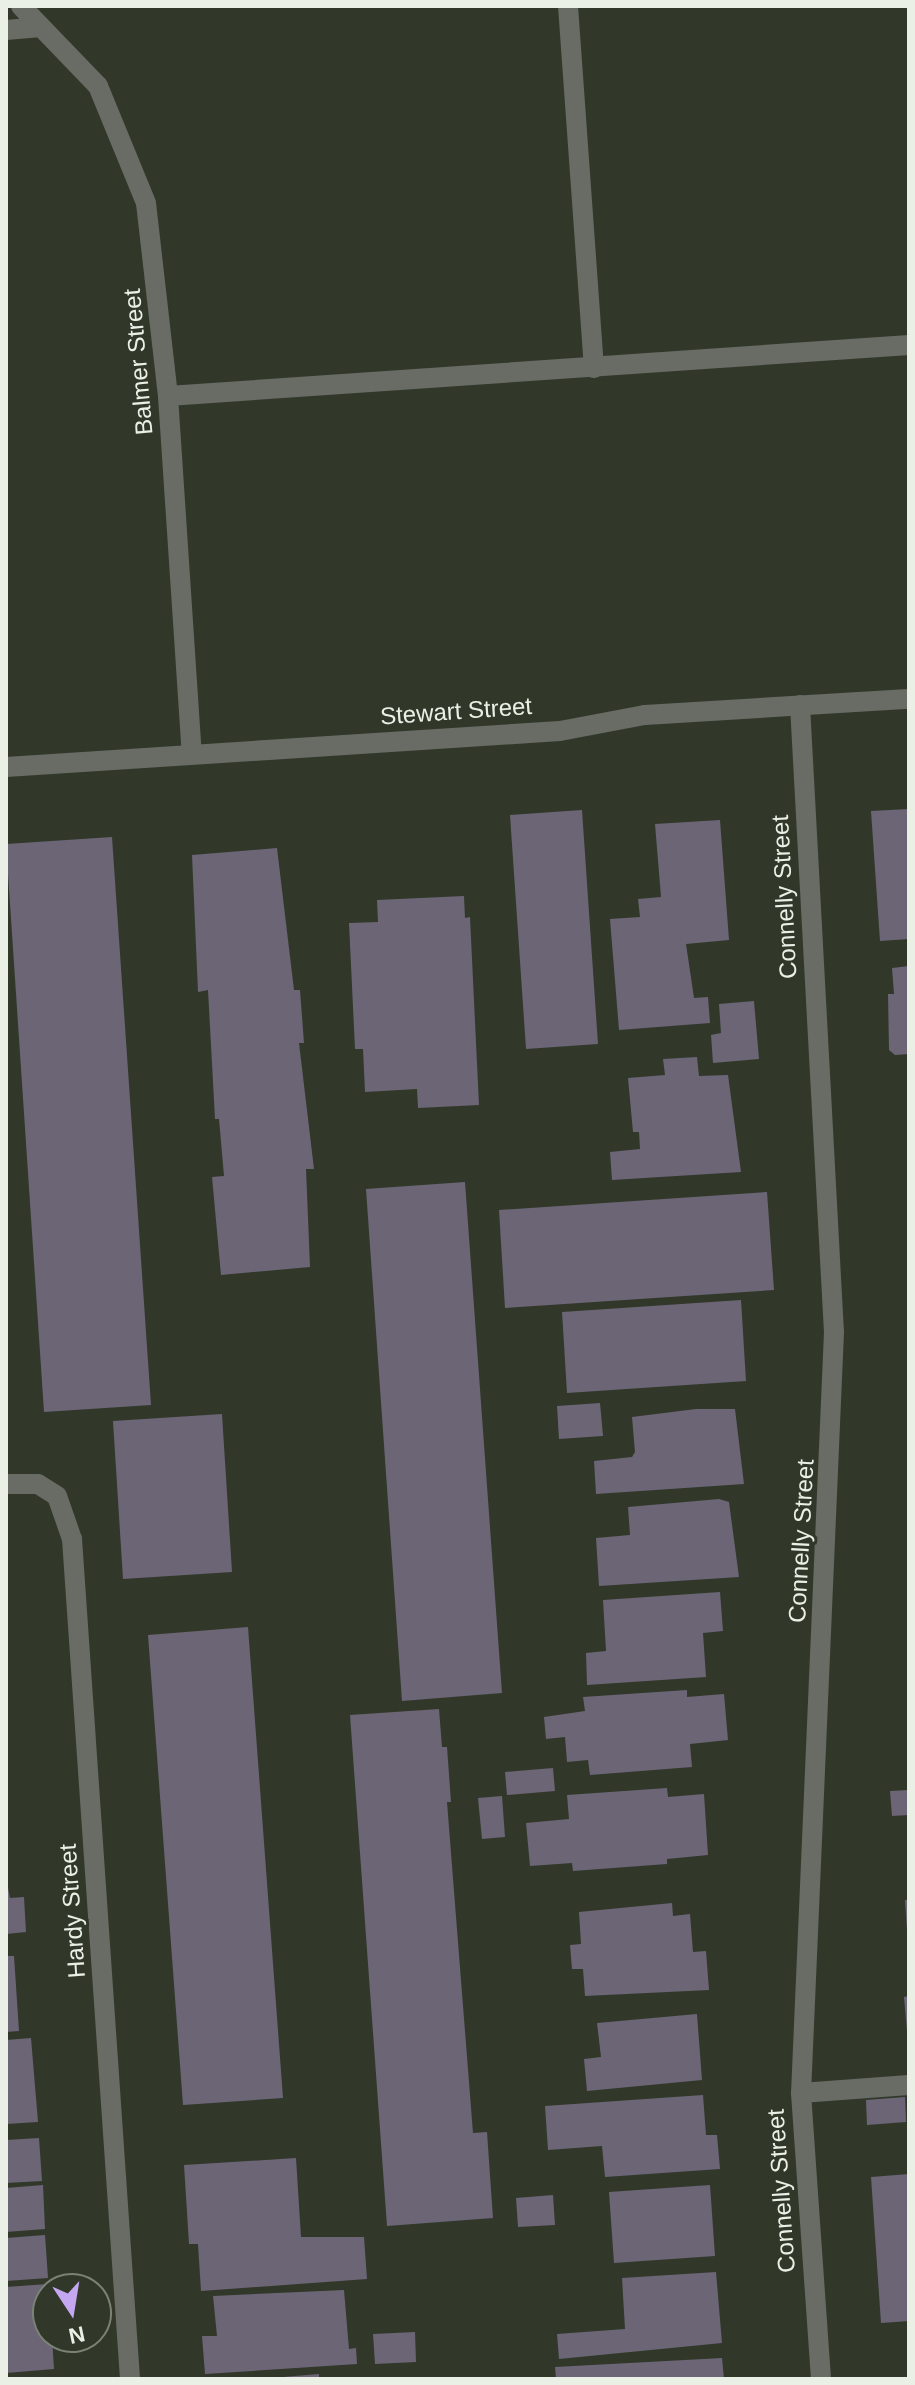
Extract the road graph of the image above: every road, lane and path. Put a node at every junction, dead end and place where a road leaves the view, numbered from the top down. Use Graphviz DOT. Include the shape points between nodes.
graph roads {
  1 [pos="21,6"];
  2 [pos="568,6"];
  3 [pos="41,27"];
  4 [pos="6,30"];
  5 [pos="909,345"];
  6 [pos="594,368"];
  7 [pos="168,396"];
  8 [pos="909,699"];
  9 [pos="800,705"];
  10 [pos="192,754"];
  11 [pos="6,767"];
  12 [pos="6,1484"];
  13 [pos="909,2085"];
  14 [pos="801,2093"];
  15 [pos="130,2379"];
  16 [pos="821,2379"];
  1 -- 3 [label="street, Balmer Street"];
  2 -- 6 [label="street"];
  3 -- 4 [label="street"];
  3 -- 7 [label="street, Balmer Street" via="98,86 135,167 154,251"];
  5 -- 6 [label="street"];
  6 -- 7 [label="street"];
  7 -- 10 [label="street, Balmer Street"];
  8 -- 9 [label="street, Stewart Street"];
  9 -- 10 [label="street, Stewart Street" via="645,715 560,731"];
  9 -- 14 [label="street, Connelly Street" via="834,1332"];
  10 -- 11 [label="street, Stewart Street"];
  12 -- 15 [label="street, Hardy Street" via="38,1484 57,1496 72,1539"];
  13 -- 14 [label="street"];
  14 -- 16 [label="street, Connelly Street"];
}
